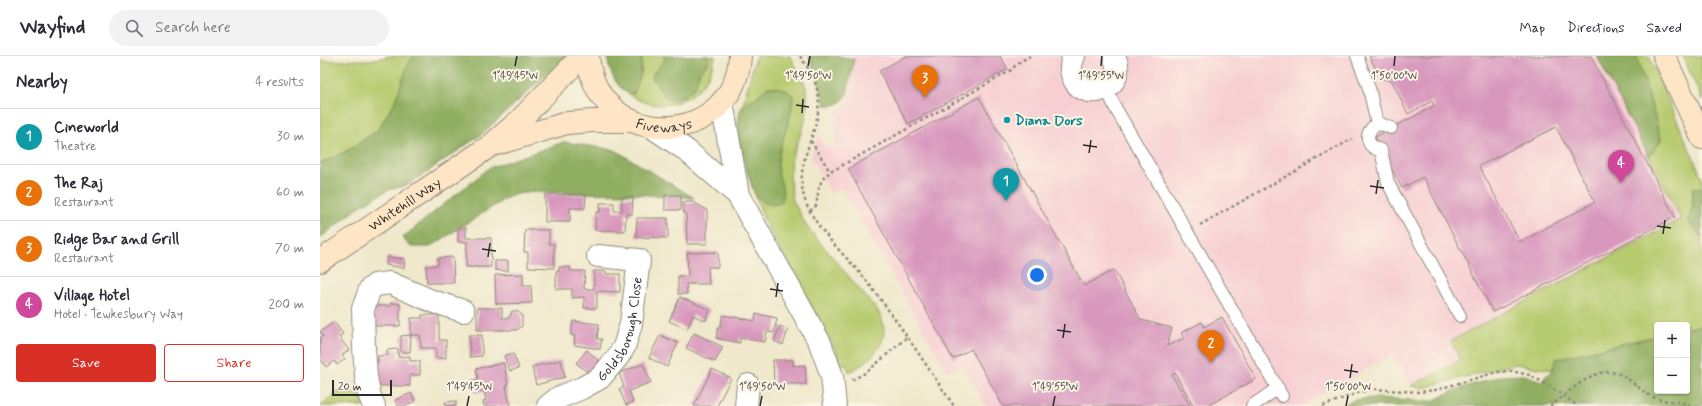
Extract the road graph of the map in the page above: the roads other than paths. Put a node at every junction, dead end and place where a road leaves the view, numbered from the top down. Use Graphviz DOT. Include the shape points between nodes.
graph roads {
  1 [pos="582,56"];
  2 [pos="588,56"];
  3 [pos="740,56"];
  4 [pos="1074,56"];
  5 [pos="1114,56"];
  6 [pos="1357,56"];
  7 [pos="1664,56"];
  8 [pos="1106,88"];
  9 [pos="722,102"];
  10 [pos="632,121"];
  11 [pos="652,127"];
  12 [pos="1374,127"];
  13 [pos="1391,128"];
  14 [pos="1702,138"];
  15 [pos="490,146"];
  16 [pos="738,195"];
  17 [pos="598,256"];
  18 [pos="320,261"];
  19 [pos="463,311"];
  20 [pos="1460,316"];
  21 [pos="835,397"];
  22 [pos="374,406"];
  23 [pos="548,406"];
  24 [pos="1252,406"];
  1 -- 15 [label="main road, Whitehill Way" via="520,120"];
  2 -- 10 [label="main road, Fiveways" via="592,78 601,95 614,109"];
  3 -- 9 [label="main road, Fiveways" via="734,83"];
  4 -- 8 [label="street" via="1071,70 1078,86 1089,91"];
  5 -- 8 [label="street" via="1117,73 1113,82"];
  6 -- 12 [label="lane" via="1369,88"];
  7 -- 14 [label="main road"];
  8 -- 24 [label="lane" via="1280,392"];
  9 -- 11 [label="main road, Fiveways" via="690,124 678,127"];
  9 -- 16 [label="street"];
  10 -- 11 [label="main road, Fiveways"];
  10 -- 15 [label="main road, Whitehill Way" via="567,123"];
  11 -- 16 [label="street" via="686,150"];
  12 -- 13 [label="lane" via="1387,125"];
  12 -- 20 [label="lane" via="1368,137 1370,144 1381,150 1388,184"];
  15 -- 18 [label="main road, Whitehill Way"];
  16 -- 21 [label="street" via="820,344 832,376"];
  17 -- 23 [label="street, Goldsborough Close" via="639,260 632,324 618,358 600,378 558,398"];
  19 -- 22 [label="street" via="390,283 382,283 370,289 364,309 364,348 369,394"];
}
